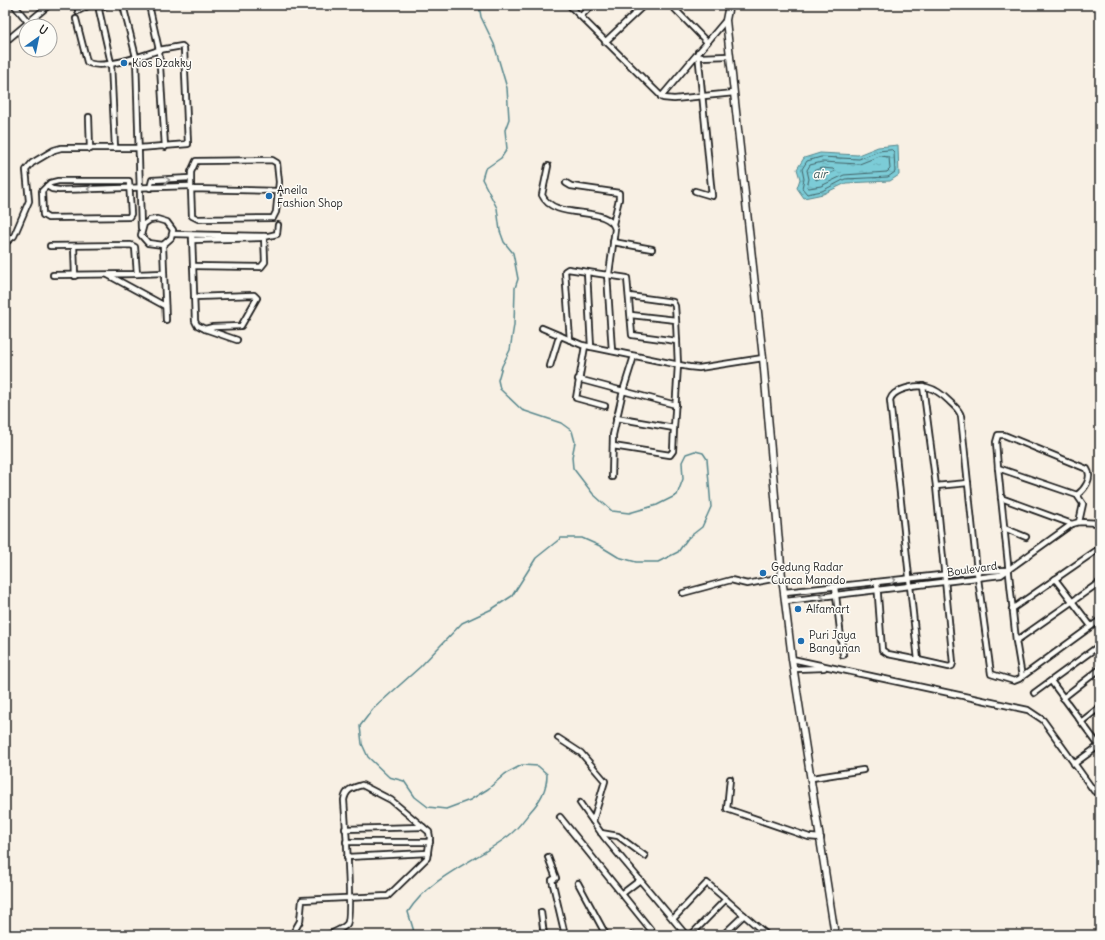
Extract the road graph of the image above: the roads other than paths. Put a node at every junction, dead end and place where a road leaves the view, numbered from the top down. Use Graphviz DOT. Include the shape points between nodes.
graph roads {
  1 [pos="14,5"];
  2 [pos="49,5"];
  3 [pos="90,5"];
  4 [pos="107,5"];
  5 [pos="123,5"];
  6 [pos="149,5"];
  7 [pos="569,5"];
  8 [pos="592,5"];
  9 [pos="644,5"];
  10 [pos="672,5"];
  11 [pos="729,5"];
  12 [pos="78,11"];
  13 [pos="581,16"];
  14 [pos="25,18"];
  15 [pos="33,18"];
  16 [pos="76,19"];
  17 [pos="726,20"];
  18 [pos="18,31"];
  19 [pos="5,42"];
  20 [pos="605,42"];
  21 [pos="707,42"];
  22 [pos="160,50"];
  23 [pos="699,54"];
  24 [pos="136,56"];
  25 [pos="730,56"];
  26 [pos="111,64"];
  27 [pos="734,93"];
  28 [pos="703,96"];
  29 [pos="661,97"];
  30 [pos="89,118"];
  31 [pos="165,147"];
  32 [pos="115,148"];
  33 [pos="139,148"];
  34 [pos="90,149"];
  35 [pos="548,166"];
  36 [pos="190,178"];
  37 [pos="566,183"];
  38 [pos="47,186"];
  39 [pos="191,187"];
  40 [pos="129,188"];
  41 [pos="140,188"];
  42 [pos="150,188"];
  43 [pos="278,191"];
  44 [pos="695,191"];
  45 [pos="613,224"];
  46 [pos="278,225"];
  47 [pos="141,228"];
  48 [pos="173,234"];
  49 [pos="265,236"];
  50 [pos="192,238"];
  51 [pos="613,242"];
  52 [pos="5,244"];
  53 [pos="163,245"];
  54 [pos="50,246"];
  55 [pos="74,246"];
  56 [pos="652,249"];
  57 [pos="193,266"];
  58 [pos="587,272"];
  59 [pos="164,273"];
  60 [pos="107,274"];
  61 [pos="137,274"];
  62 [pos="608,274"];
  63 [pos="53,275"];
  64 [pos="75,276"];
  65 [pos="629,296"];
  66 [pos="194,297"];
  67 [pos="165,306"];
  68 [pos="631,315"];
  69 [pos="166,320"];
  70 [pos="676,320"];
  71 [pos="542,328"];
  72 [pos="205,329"];
  73 [pos="562,336"];
  74 [pos="237,340"];
  75 [pos="570,340"];
  76 [pos="677,341"];
  77 [pos="586,346"];
  78 [pos="591,347"];
  79 [pos="612,351"];
  80 [pos="634,356"];
  81 [pos="763,358"];
  82 [pos="678,365"];
  83 [pos="550,366"];
  84 [pos="578,379"];
  85 [pos="923,386"];
  86 [pos="623,391"];
  87 [pos="676,405"];
  88 [pos="605,406"];
  89 [pos="616,418"];
  90 [pos="674,428"];
  91 [pos="613,446"];
  92 [pos="998,468"];
  93 [pos="612,477"];
  94 [pos="968,483"];
  95 [pos="936,486"];
  96 [pos="1077,496"];
  97 [pos="1001,498"];
  98 [pos="1079,522"];
  99 [pos="1100,523"];
  100 [pos="1072,524"];
  101 [pos="1004,528"];
  102 [pos="1026,537"];
  103 [pos="1100,548"];
  104 [pos="1008,570"];
  105 [pos="977,571"];
  106 [pos="945,575"];
  107 [pos="782,577"];
  108 [pos="910,578"];
  109 [pos="978,578"];
  110 [pos="1055,579"];
  111 [pos="877,582"];
  112 [pos="946,582"];
  113 [pos="1100,582"];
  114 [pos="911,586"];
  115 [pos="835,587"];
  116 [pos="877,590"];
  117 [pos="785,592"];
  118 [pos="683,593"];
  119 [pos="836,595"];
  120 [pos="786,601"];
  121 [pos="1072,602"];
  122 [pos="1012,609"];
  123 [pos="1100,620"];
  124 [pos="1091,626"];
  125 [pos="1016,641"];
  126 [pos="1100,645"];
  127 [pos="843,655"];
  128 [pos="792,660"];
  129 [pos="918,660"];
  130 [pos="832,668"];
  131 [pos="794,669"];
  132 [pos="1100,669"];
  133 [pos="1022,677"];
  134 [pos="1051,681"];
  135 [pos="1034,693"];
  136 [pos="1063,698"];
  137 [pos="1100,707"];
  138 [pos="1081,722"];
  139 [pos="558,738"];
  140 [pos="1100,746"];
  141 [pos="1074,764"];
  142 [pos="863,770"];
  143 [pos="812,778"];
  144 [pos="730,779"];
  145 [pos="1100,793"];
  146 [pos="580,803"];
  147 [pos="560,817"];
  148 [pos="593,821"];
  149 [pos="423,827"];
  150 [pos="345,829"];
  151 [pos="601,833"];
  152 [pos="821,838"];
  153 [pos="346,842"];
  154 [pos="430,842"];
  155 [pos="428,853"];
  156 [pos="645,856"];
  157 [pos="347,857"];
  158 [pos="548,857"];
  159 [pos="640,880"];
  160 [pos="578,883"];
  161 [pos="623,893"];
  162 [pos="349,898"];
  163 [pos="726,900"];
  164 [pos="541,912"];
  165 [pos="744,915"];
  166 [pos="673,919"];
  167 [pos="762,931"];
  168 [pos="292,935"];
  169 [pos="328,935"];
  170 [pos="544,935"];
  171 [pos="565,935"];
  172 [pos="606,935"];
  173 [pos="655,935"];
  174 [pos="686,935"];
  175 [pos="691,935"];
  176 [pos="723,935"];
  177 [pos="758,935"];
  178 [pos="766,935"];
  179 [pos="835,935"];
  1 -- 14 [label="street"];
  2 -- 15 [label="street"];
  3 -- 12 [label="street"];
  4 -- 26 [label="street" via="99,10"];
  5 -- 24 [label="street"];
  6 -- 22 [label="street"];
  7 -- 13 [label="street"];
  8 -- 13 [label="street"];
  9 -- 20 [label="street"];
  10 -- 21 [label="street"];
  11 -- 17 [label="street"];
  13 -- 20 [label="street"];
  16 -- 26 [label="street" via="87,62 93,65"];
  17 -- 21 [label="street"];
  17 -- 25 [label="street"];
  18 -- 19 [label="street"];
  20 -- 29 [label="street"];
  21 -- 23 [label="street"];
  22 -- 24 [label="street"];
  22 -- 31 [label="street"];
  22 -- 31 [label="street" via="180,45 184,48 189,142 187,145"];
  23 -- 25 [label="street"];
  23 -- 28 [label="street"];
  23 -- 29 [label="street"];
  24 -- 26 [label="street"];
  24 -- 33 [label="street"];
  25 -- 27 [label="street"];
  26 -- 32 [label="street"];
  27 -- 28 [label="street"];
  27 -- 81 [label="street"];
  28 -- 29 [label="street" via="674,99"];
  28 -- 44 [label="street" via="712,196"];
  30 -- 34 [label="street"];
  31 -- 33 [label="street"];
  32 -- 33 [label="street"];
  32 -- 34 [label="street"];
  33 -- 41 [label="street"];
  34 -- 52 [label="street" via="67,147 54,150 28,166 26,173 30,201 14,236"];
  35 -- 45 [label="street" via="542,195 546,202 557,208 605,217"];
  36 -- 39 [label="street"];
  42 -- 36 [label="street, one-way" via="152,180"];
  36 -- 43 [label="street" via="193,166 198,161 274,160 278,164"];
  37 -- 45 [label="street" via="571,186 618,193"];
  40 -- 38 [label="street, one-way" via="59,190"];
  38 -- 40 [label="street" via="58,181 129,181"];
  38 -- 40 [label="street" via="41,192 43,215 48,218 129,217"];
  39 -- 42 [label="street"];
  39 -- 43 [label="street"];
  39 -- 43 [label="street" via="192,216 198,219 273,218"];
  40 -- 41 [label="street"];
  41 -- 42 [label="street"];
  41 -- 47 [label="street"];
  45 -- 51 [label="street"];
  46 -- 49 [label="street" via="277,234"];
  47 -- 48 [label="street" via="150,220 162,220 170,224"];
  47 -- 53 [label="street" via="141,235 145,241 153,245"];
  48 -- 50 [label="street"];
  48 -- 53 [label="street"];
  49 -- 50 [label="street"];
  49 -- 57 [label="street" via="265,262 261,267"];
  50 -- 57 [label="street"];
  51 -- 56 [label="street"];
  51 -- 62 [label="street"];
  53 -- 59 [label="street"];
  54 -- 55 [label="street"];
  55 -- 61 [label="street" via="134,246"];
  55 -- 64 [label="street"];
  57 -- 66 [label="street"];
  58 -- 62 [label="street"];
  58 -- 75 [label="street" via="568,269 565,271"];
  58 -- 78 [label="street"];
  59 -- 61 [label="street"];
  59 -- 67 [label="street"];
  60 -- 61 [label="street"];
  60 -- 64 [label="street"];
  60 -- 67 [label="street"];
  62 -- 65 [label="street" via="627,278"];
  62 -- 79 [label="street"];
  63 -- 64 [label="street"];
  65 -- 68 [label="street"];
  65 -- 70 [label="street" via="673,302"];
  66 -- 72 [label="street" via="195,323"];
  66 -- 72 [label="street" via="256,297 241,326"];
  67 -- 69 [label="street"];
  68 -- 70 [label="street"];
  68 -- 76 [label="street" via="632,335"];
  70 -- 76 [label="street"];
  71 -- 73 [label="street"];
  72 -- 74 [label="street"];
  73 -- 75 [label="street"];
  73 -- 83 [label="street" via="558,340"];
  75 -- 77 [label="street"];
  76 -- 82 [label="street"];
  77 -- 78 [label="street"];
  77 -- 84 [label="street"];
  78 -- 79 [label="street"];
  79 -- 80 [label="street"];
  80 -- 82 [label="street"];
  80 -- 86 [label="street"];
  81 -- 82 [label="street" via="699,368"];
  81 -- 107 [label="street"];
  82 -- 87 [label="street"];
  84 -- 86 [label="street"];
  84 -- 88 [label="street" via="576,398"];
  85 -- 94 [label="street" via="942,394 960,413"];
  85 -- 95 [label="street"];
  85 -- 108 [label="street" via="906,388 893,394 890,400"];
  86 -- 87 [label="street"];
  86 -- 89 [label="street"];
  87 -- 90 [label="street"];
  89 -- 90 [label="street"];
  89 -- 91 [label="street"];
  90 -- 91 [label="street" via="673,451 670,455"];
  91 -- 93 [label="street"];
  92 -- 96 [label="street"];
  92 -- 96 [label="street" via="996,438 1000,435 1087,469 1089,475 1086,486"];
  92 -- 97 [label="street"];
  94 -- 95 [label="street"];
  94 -- 105 [label="street"];
  95 -- 106 [label="street"];
  96 -- 98 [label="street" via="1083,504"];
  97 -- 100 [label="street"];
  97 -- 101 [label="street"];
  98 -- 99 [label="street"];
  98 -- 100 [label="street"];
  100 -- 104 [label="street"];
  101 -- 102 [label="street"];
  101 -- 104 [label="street"];
  103 -- 110 [label="street"];
  104 -- 105 [label="street, Boulevard"];
  104 -- 109 [label="street, Boulevard" via="1001,575"];
  104 -- 122 [label="street"];
  105 -- 106 [label="street, Boulevard"];
  105 -- 109 [label="street"];
  106 -- 108 [label="street, Boulevard"];
  106 -- 112 [label="street"];
  107 -- 117 [label="street"];
  107 -- 118 [label="street" via="747,584 731,580"];
  111 -- 108 [label="street, Boulevard, one-way"];
  108 -- 114 [label="street"];
  109 -- 112 [label="street, Boulevard"];
  109 -- 133 [label="street" via="990,673 1014,681"];
  110 -- 121 [label="street"];
  110 -- 122 [label="street"];
  111 -- 115 [label="street, Boulevard"];
  111 -- 116 [label="street"];
  112 -- 114 [label="street, Boulevard"];
  112 -- 129 [label="street" via="953,665 949,667"];
  113 -- 121 [label="street"];
  114 -- 116 [label="street, Boulevard"];
  114 -- 129 [label="street"];
  115 -- 117 [label="street, Boulevard"];
  115 -- 119 [label="street"];
  116 -- 119 [label="street, Boulevard"];
  116 -- 129 [label="street" via="882,650 888,654"];
  117 -- 120 [label="street"];
  119 -- 120 [label="street, Boulevard, one-way"];
  119 -- 127 [label="street"];
  120 -- 128 [label="street"];
  121 -- 124 [label="street"];
  121 -- 125 [label="street"];
  122 -- 125 [label="street"];
  123 -- 124 [label="street"];
  124 -- 133 [label="street"];
  125 -- 133 [label="street"];
  126 -- 134 [label="street"];
  128 -- 130 [label="street"];
  128 -- 131 [label="street"];
  130 -- 131 [label="street"];
  130 -- 141 [label="street" via="1028,710 1043,720"];
  131 -- 143 [label="street"];
  132 -- 136 [label="street"];
  134 -- 135 [label="street"];
  134 -- 136 [label="street"];
  136 -- 138 [label="street"];
  137 -- 138 [label="street"];
  138 -- 140 [label="street"];
  139 -- 148 [label="street" via="581,753 605,782"];
  140 -- 141 [label="street"];
  141 -- 145 [label="street" via="1094,791"];
  142 -- 143 [label="street"];
  143 -- 152 [label="street"];
  144 -- 152 [label="street" via="727,809 809,837"];
  146 -- 148 [label="street"];
  147 -- 161 [label="street"];
  148 -- 151 [label="street"];
  149 -- 150 [label="street"];
  149 -- 150 [label="street" via="391,800 362,785 345,793"];
  149 -- 154 [label="street" via="428,832"];
  150 -- 153 [label="street"];
  151 -- 156 [label="street" via="618,836"];
  151 -- 159 [label="street"];
  152 -- 179 [label="street"];
  153 -- 154 [label="street"];
  153 -- 157 [label="street"];
  154 -- 155 [label="street"];
  155 -- 157 [label="street"];
  155 -- 162 [label="street" via="420,866 388,896"];
  157 -- 162 [label="street"];
  158 -- 171 [label="street" via="556,878 552,880"];
  159 -- 161 [label="street"];
  159 -- 166 [label="street"];
  160 -- 172 [label="street"];
  161 -- 173 [label="street"];
  162 -- 168 [label="street" via="302,900 300,921"];
  162 -- 169 [label="street" via="349,919 346,925"];
  163 -- 165 [label="street"];
  163 -- 166 [label="street" via="707,883"];
  163 -- 175 [label="street"];
  164 -- 170 [label="street"];
  165 -- 167 [label="street"];
  165 -- 176 [label="street"];
  166 -- 174 [label="street"];
  167 -- 177 [label="street"];
  167 -- 178 [label="street"];
}
